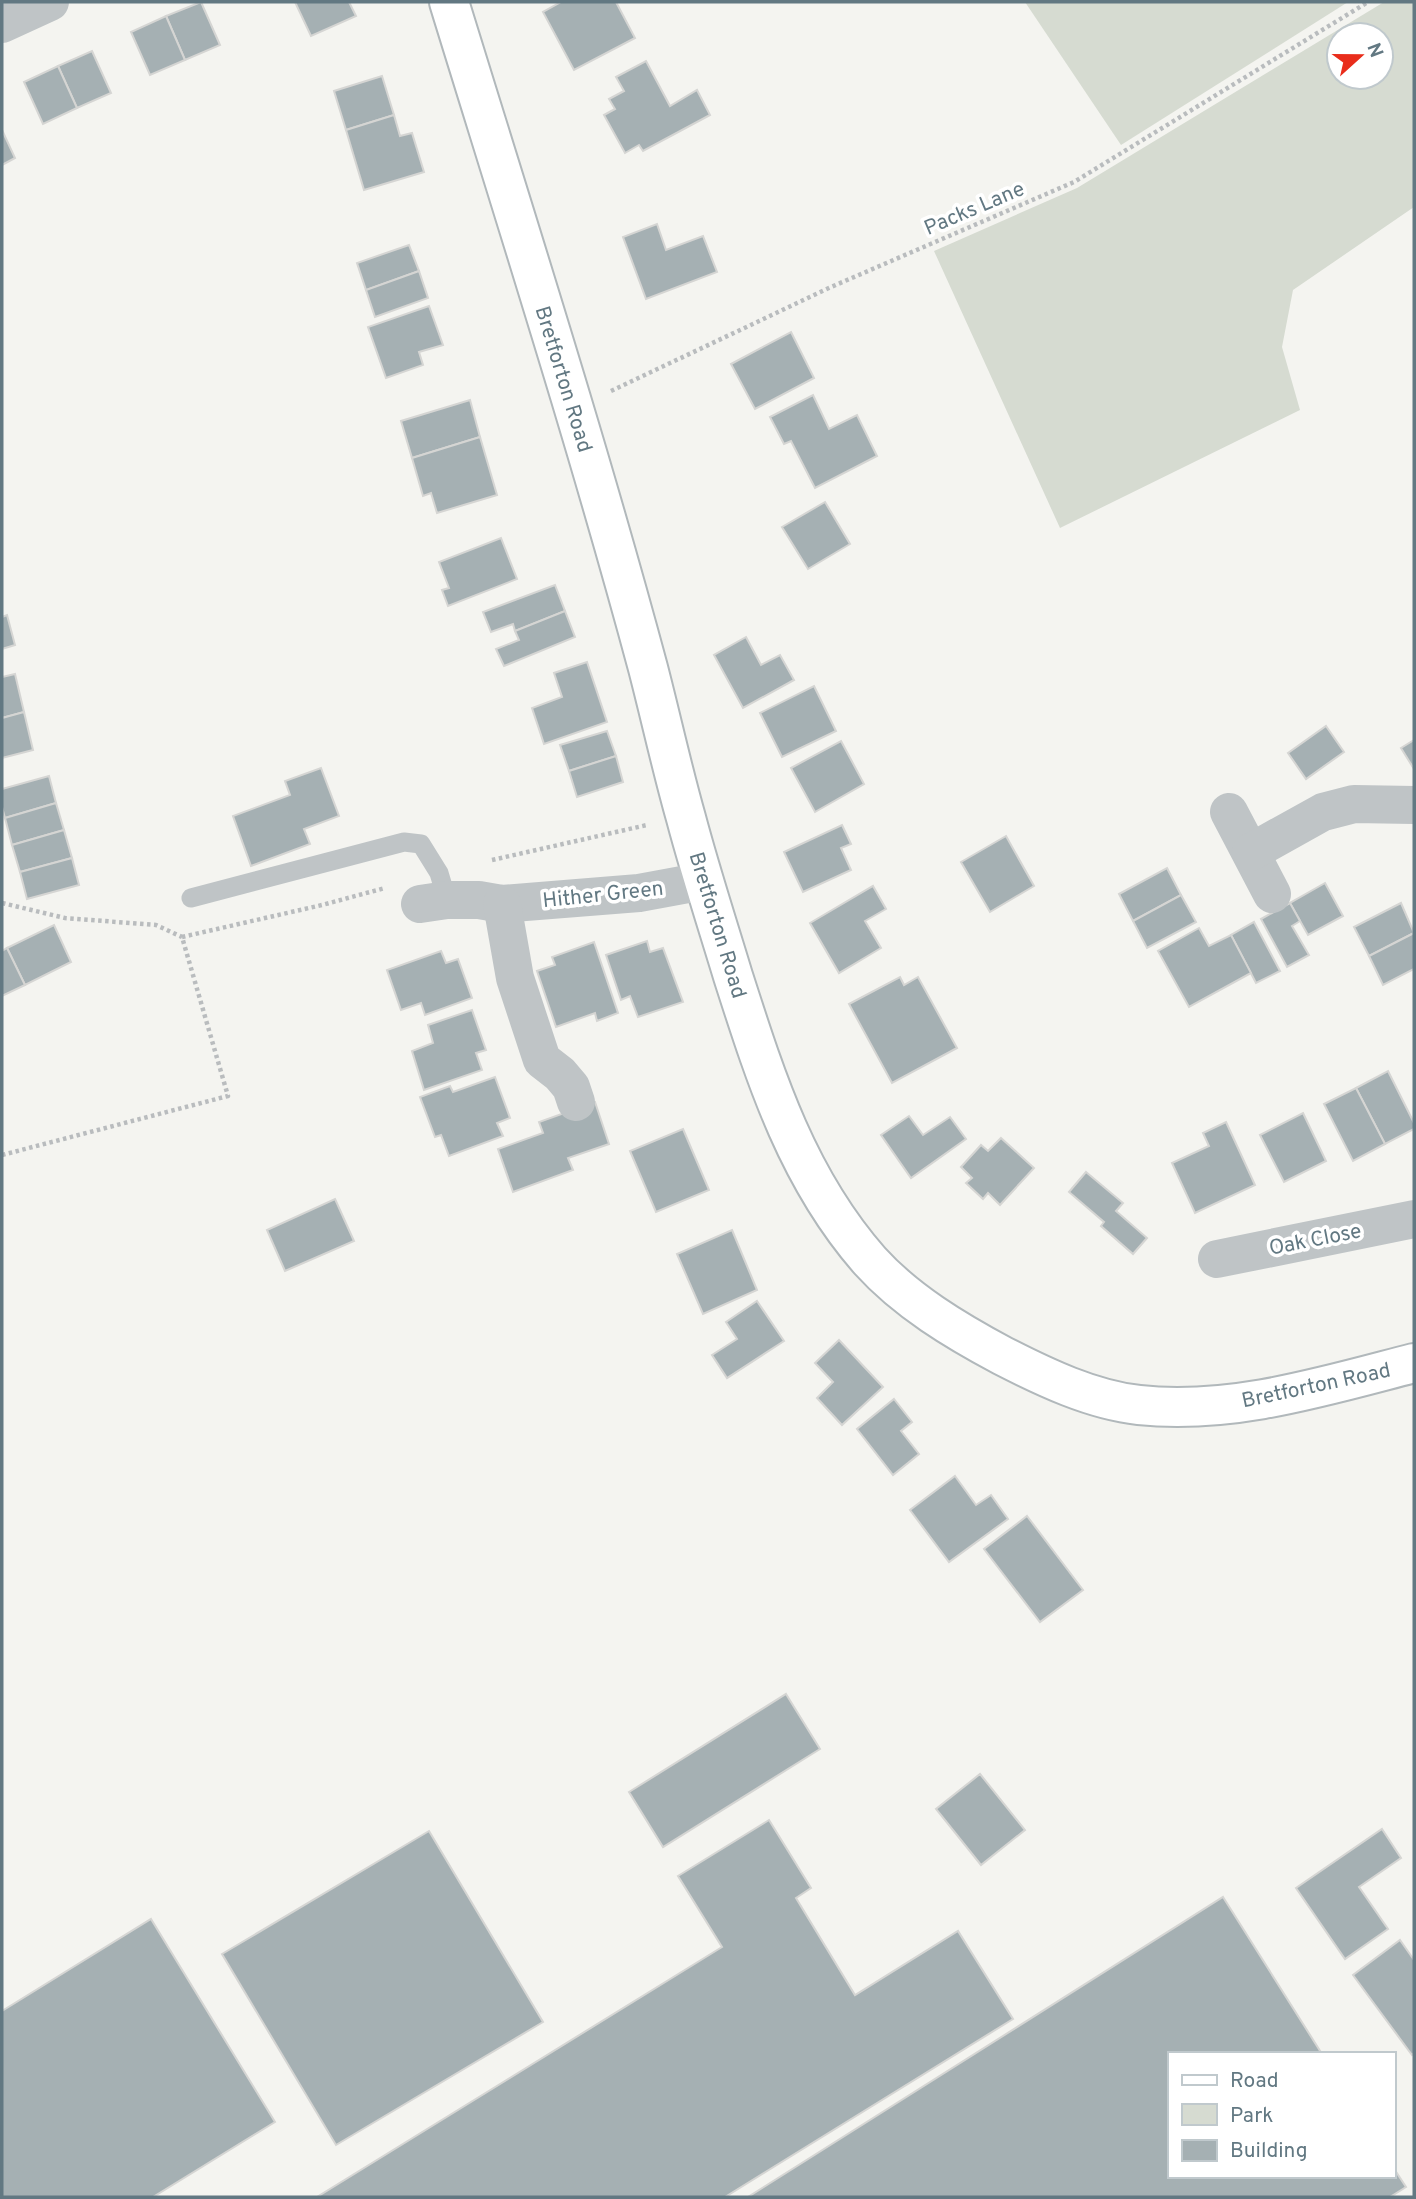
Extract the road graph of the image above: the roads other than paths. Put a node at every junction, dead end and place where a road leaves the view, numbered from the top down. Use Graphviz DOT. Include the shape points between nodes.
graph roads {
  1 [pos="50,2"];
  2 [pos="449,2"];
  3 [pos="2,24"];
  4 [pos="1414,805"];
  5 [pos="1229,812"];
  6 [pos="1251,852"];
  7 [pos="704,881"];
  8 [pos="1272,894"];
  9 [pos="191,898"];
  10 [pos="434,902"];
  11 [pos="502,904"];
  12 [pos="576,1102"];
  13 [pos="1414,1219"];
  14 [pos="1217,1259"];
  15 [pos="1414,1363"];
  1 -- 3 [label="street"];
  2 -- 7 [label="main road, Bretforton Road" via="573,408"];
  4 -- 6 [label="street" via="1354,804 1322,812"];
  5 -- 6 [label="street"];
  6 -- 8 [label="street"];
  7 -- 11 [label="street, Hither Green" via="639,893"];
  7 -- 15 [label="main road, Bretforton Road" via="780,1115 819,1190 874,1265 958,1332 1022,1366 1086,1392 1135,1405 1217,1405 1283,1396"];
  9 -- 10 [label="lane" via="404,842 421,844 439,873"];
  10 -- 11 [label="street, Hither Green"];
  11 -- 12 [label="street" via="515,978 541,1060 571,1087"];
  13 -- 14 [label="street, Oak Close"];
}
